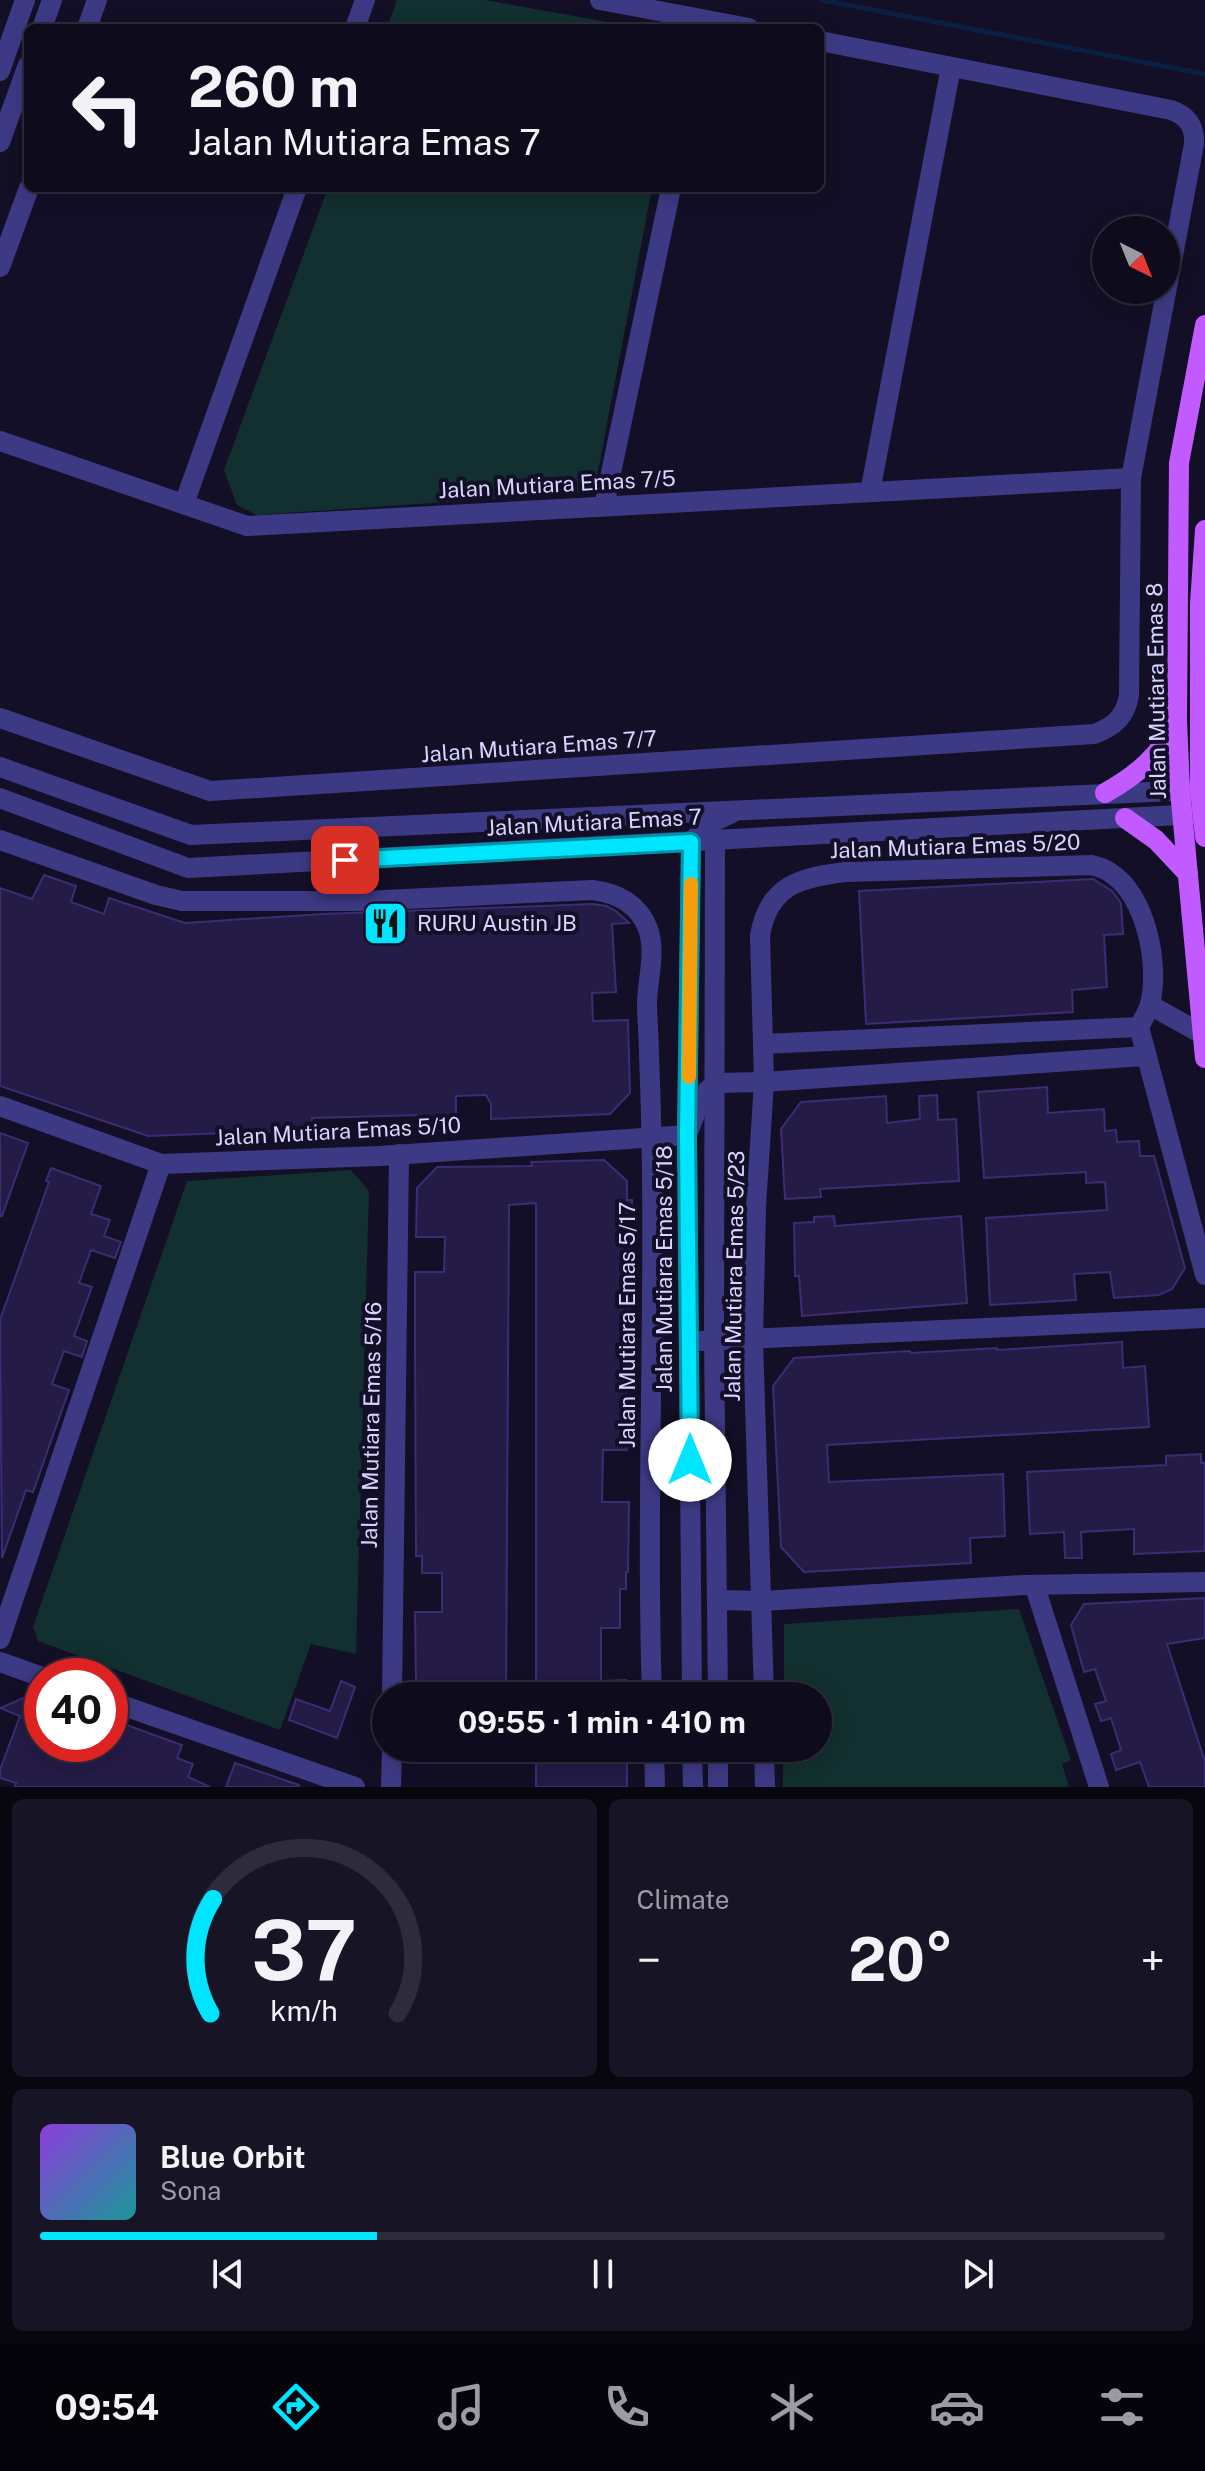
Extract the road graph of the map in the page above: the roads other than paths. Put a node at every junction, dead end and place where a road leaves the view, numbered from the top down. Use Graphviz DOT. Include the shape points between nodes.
graph roads {
  1 [pos="25,0"];
  2 [pos="52,0"];
  3 [pos="97,0"];
  4 [pos="365,0"];
  5 [pos="600,0"];
  6 [pos="43,24"];
  7 [pos="88,24"];
  8 [pos="356,24"];
  9 [pos="706,24"];
  10 [pos="824,42"];
  11 [pos="951,67"];
  12 [pos="0,71"];
  13 [pos="24,76"];
  14 [pos="0,142"];
  15 [pos="28,192"];
  16 [pos="296,192"];
  17 [pos="670,192"];
  18 [pos="0,267"];
  19 [pos="1205,325"];
  20 [pos="0,441"];
  21 [pos="1131,478"];
  22 [pos="870,492"];
  23 [pos="184,504"];
  24 [pos="604,506"];
  25 [pos="1205,530"];
  26 [pos="0,718"];
  27 [pos="1177,720"];
  28 [pos="0,767"];
  29 [pos="1190,790"];
  30 [pos="1105,793"];
  31 [pos="0,798"];
  32 [pos="735,811"];
  33 [pos="675,813"];
  34 [pos="1192,814"];
  35 [pos="1125,818"];
  36 [pos="703,837"];
  37 [pos="1205,837"];
  38 [pos="0,840"];
  39 [pos="1188,874"];
  40 [pos="806,877"];
  41 [pos="1150,1005"];
  42 [pos="1139,1027"];
  43 [pos="1202,1034"];
  44 [pos="763,1044"];
  45 [pos="1145,1056"];
  46 [pos="1205,1058"];
  47 [pos="764,1082"];
  48 [pos="715,1083"];
  49 [pos="0,1106"];
  50 [pos="687,1135"];
  51 [pos="653,1137"];
  52 [pos="399,1154"];
  53 [pos="161,1164"];
  54 [pos="1205,1275"];
  55 [pos="1205,1318"];
  56 [pos="753,1339"];
  57 [pos="714,1340"];
  58 [pos="689,1341"];
  59 [pos="1202,1581"];
  60 [pos="1035,1587"];
  61 [pos="718,1600"];
  62 [pos="762,1601"];
  63 [pos="0,1639"];
  64 [pos="0,1662"];
  65 [pos="24,1671"];
  66 [pos="392,1682"];
  67 [pos="652,1682"];
  68 [pos="692,1682"];
  69 [pos="718,1682"];
  70 [pos="764,1682"];
  71 [pos="128,1707"];
  72 [pos="392,1762"];
  73 [pos="654,1762"];
  74 [pos="692,1762"];
  75 [pos="718,1762"];
  76 [pos="764,1762"];
  77 [pos="355,1787"];
  78 [pos="391,1787"];
  79 [pos="655,1787"];
  80 [pos="693,1787"];
  81 [pos="718,1787"];
  82 [pos="765,1787"];
  83 [pos="1099,1787"];
  1 -- 12 [label="street"];
  2 -- 6 [label="street"];
  3 -- 7 [label="street"];
  4 -- 8 [label="street"];
  5 -- 9 [label="street"];
  10 -- 11 [label="street"];
  11 -- 21 [label="street" via="1180,113 1192,126 1192,154"];
  11 -- 22 [label="street"];
  13 -- 14 [label="street"];
  15 -- 18 [label="street"];
  16 -- 23 [label="street"];
  17 -- 24 [label="street"];
  19 -- 27 [label="main road, Jalan Mutiara Emas 8" via="1179,463"];
  20 -- 23 [label="street, Jalan Mutiara Emas 7/5"];
  21 -- 22 [label="street, Jalan Mutiara Emas 7/5"];
  21 -- 26 [label="street, Jalan Mutiara Emas 7/7" via="1129,695 1123,715 1094,734 210,791"];
  22 -- 24 [label="street, Jalan Mutiara Emas 7/5"];
  23 -- 24 [label="street, Jalan Mutiara Emas 7/5" via="247,526"];
  25 -- 29 [label="main road, Jalan Mutiara Emas 8"];
  27 -- 29 [label="main road, Jalan Mutiara Emas 8"];
  27 -- 30 [label="main road" via="1149,763"];
  28 -- 33 [label="street, Jalan Mutiara Emas 7" via="191,835"];
  29 -- 30 [label="street, Jalan Mutiara Emas 7"];
  29 -- 34 [label="main road, Jalan Mutiara Emas 8"];
  30 -- 32 [label="street, Jalan Mutiara Emas 7"];
  31 -- 36 [label="street, Jalan Mutiara Emas 7" via="188,868"];
  32 -- 33 [label="street, Jalan Mutiara Emas 7"];
  32 -- 36 [label="street"];
  33 -- 36 [label="street"];
  34 -- 35 [label="street, Jalan Mutiara Emas 7"];
  34 -- 37 [label="main road, Jalan Mutiara Emas 8"];
  34 -- 39 [label="main road, Jalan Mutiara Emas 8"];
  35 -- 36 [label="street, Jalan Mutiara Emas 7"];
  35 -- 39 [label="main road" via="1156,840"];
  36 -- 48 [label="street"];
  36 -- 50 [label="street, Jalan Mutiara Emas 5/18"];
  38 -- 51 [label="street, Jalan Mutiara Emas 5/17" via="182,901 363,901 606,891 625,900 643,919 651,940 647,1002"];
  39 -- 43 [label="main road, Jalan Mutiara Emas 8"];
  40 -- 41 [label="street, Jalan Mutiara Emas 5/20" via="1092,865 1110,872 1127,888 1142,914 1151,948"];
  40 -- 44 [label="street, Jalan Mutiara Emas 5/23" via="778,895 762,924"];
  41 -- 42 [label="street, Jalan Mutiara Emas 5/20"];
  41 -- 43 [label="street"];
  42 -- 44 [label="street"];
  42 -- 45 [label="street"];
  43 -- 46 [label="main road, Jalan Mutiara Emas 8"];
  44 -- 47 [label="street, Jalan Mutiara Emas 5/23"];
  45 -- 47 [label="street"];
  45 -- 54 [label="street"];
  47 -- 48 [label="street"];
  47 -- 56 [label="street, Jalan Mutiara Emas 5/23"];
  48 -- 50 [label="street" via="702,1096"];
  48 -- 57 [label="street"];
  49 -- 53 [label="street, Jalan Mutiara Emas 5/10"];
  50 -- 51 [label="street, Jalan Mutiara Emas 5/10"];
  50 -- 58 [label="street, Jalan Mutiara Emas 5/18"];
  51 -- 52 [label="street, Jalan Mutiara Emas 5/10"];
  51 -- 67 [label="street, Jalan Mutiara Emas 5/17"];
  52 -- 53 [label="street, Jalan Mutiara Emas 5/10"];
  52 -- 66 [label="street, Jalan Mutiara Emas 5/16"];
  53 -- 63 [label="street"];
  55 -- 56 [label="street"];
  56 -- 57 [label="street"];
  56 -- 62 [label="street, Jalan Mutiara Emas 5/23"];
  57 -- 58 [label="street"];
  57 -- 61 [label="street"];
  58 -- 68 [label="street, Jalan Mutiara Emas 5/18"];
  59 -- 60 [label="street"];
  60 -- 62 [label="street"];
  60 -- 83 [label="street"];
  61 -- 62 [label="street"];
  61 -- 69 [label="street"];
  62 -- 70 [label="street, Jalan Mutiara Emas 5/23"];
  64 -- 65 [label="street"];
  71 -- 77 [label="street"];
  72 -- 78 [label="street"];
  73 -- 79 [label="street"];
  74 -- 80 [label="street"];
  75 -- 81 [label="street"];
  76 -- 82 [label="street"];
}
